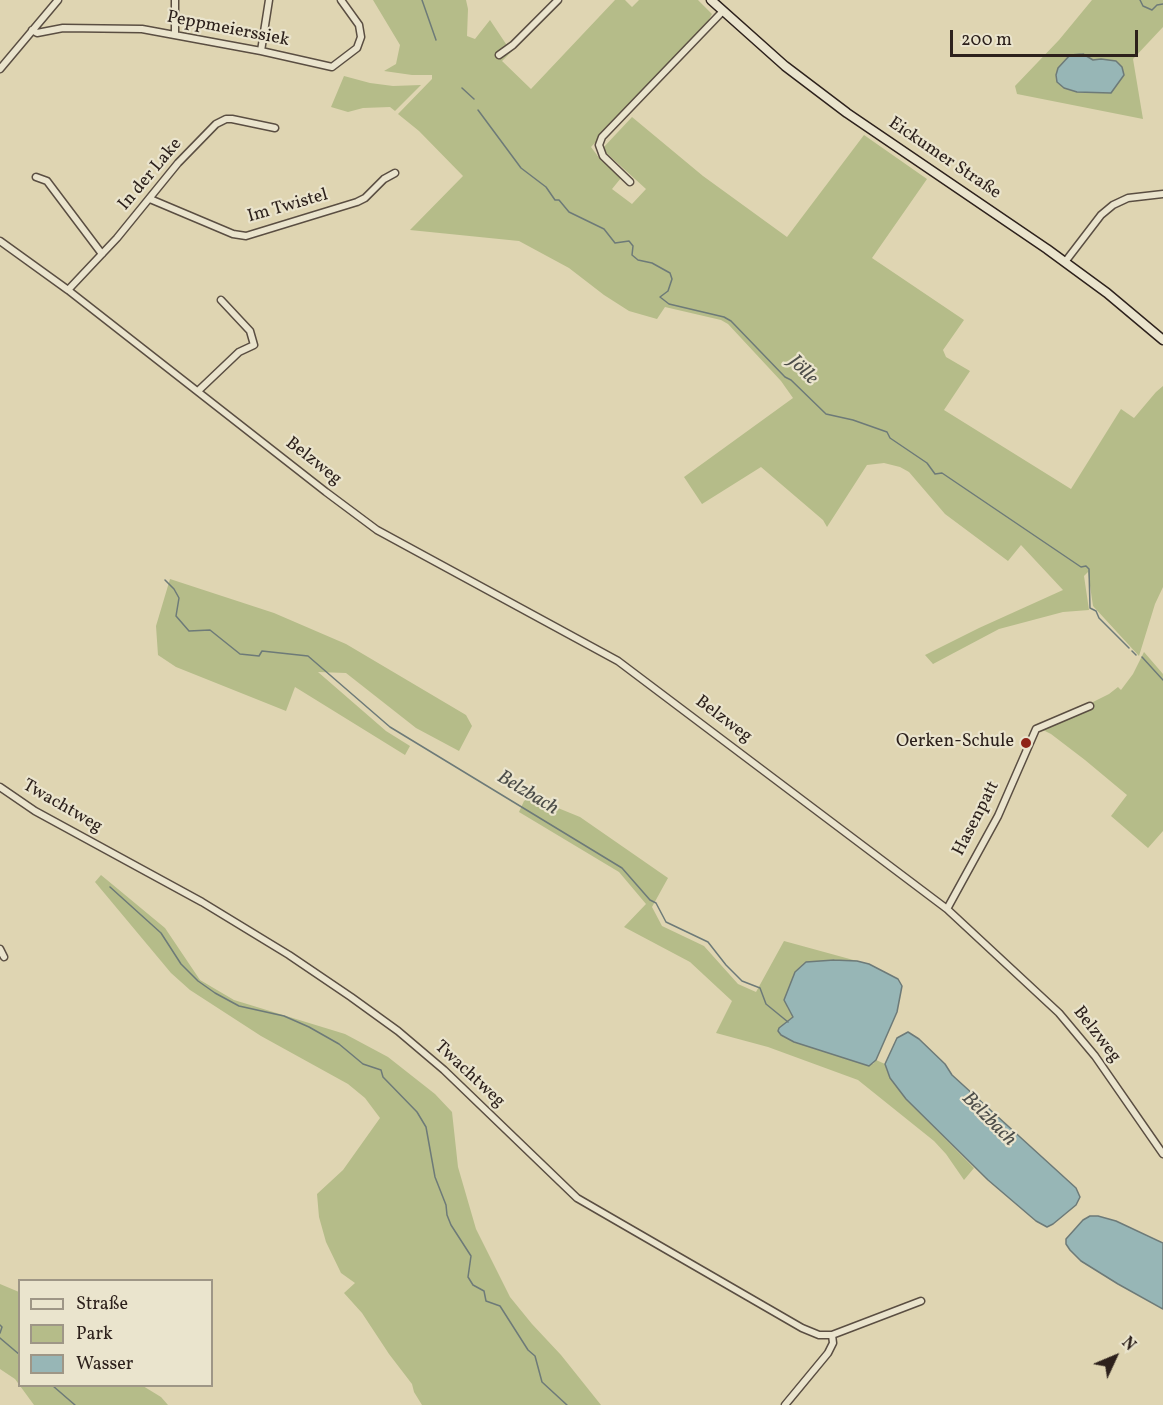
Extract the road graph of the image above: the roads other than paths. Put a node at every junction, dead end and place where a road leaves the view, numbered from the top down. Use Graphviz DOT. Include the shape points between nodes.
graph roads {
  1 [pos="58,0"];
  2 [pos="176,0"];
  3 [pos="269,0"];
  4 [pos="341,0"];
  5 [pos="558,0"];
  6 [pos="711,0"];
  7 [pos="723,11"];
  8 [pos="32,30"];
  9 [pos="175,34"];
  10 [pos="261,51"];
  11 [pos="499,55"];
  12 [pos="0,69"];
  13 [pos="275,129"];
  14 [pos="396,173"];
  15 [pos="36,177"];
  16 [pos="630,182"];
  17 [pos="1163,194"];
  18 [pos="150,199"];
  19 [pos="0,241"];
  20 [pos="102,254"];
  21 [pos="1065,262"];
  22 [pos="68,290"];
  23 [pos="221,300"];
  24 [pos="1163,340"];
  25 [pos="198,391"];
  26 [pos="1090,706"];
  27 [pos="0,787"];
  28 [pos="947,909"];
  29 [pos="0,949"];
  30 [pos="4,957"];
  31 [pos="1163,1154"];
  32 [pos="921,1301"];
  33 [pos="832,1335"];
  34 [pos="785,1405"];
  1 -- 8 [label="street"];
  2 -- 9 [label="street"];
  3 -- 10 [label="street"];
  4 -- 10 [label="street, Peppmeierssiek" via="359,25 362,38 357,48 332,68"];
  5 -- 11 [label="street"];
  6 -- 7 [label="main road, Eickumer Straße"];
  7 -- 16 [label="street" via="602,137 599,145 603,156"];
  7 -- 21 [label="main road, Eickumer Straße" via="785,66 847,113"];
  8 -- 9 [label="street, Peppmeierssiek" via="37,33 63,28 118,27"];
  8 -- 12 [label="street"];
  9 -- 10 [label="street, Peppmeierssiek"];
  13 -- 18 [label="street, In der Lake" via="232,119 221,121 178,163"];
  14 -- 18 [label="street, Im Twistel" via="357,202 246,236"];
  15 -- 20 [label="street" via="47,181"];
  17 -- 21 [label="street" via="1128,198 1113,206"];
  18 -- 20 [label="street, In der Lake"];
  19 -- 22 [label="street, Belzweg"];
  20 -- 22 [label="street, In der Lake"];
  21 -- 24 [label="main road, Eickumer Straße"];
  22 -- 25 [label="street, Belzweg"];
  23 -- 25 [label="street" via="250,331 254,345 239,352"];
  25 -- 28 [label="street, Belzweg" via="377,530 634,672"];
  26 -- 28 [label="street, Hasenpatt" via="1036,729 998,816"];
  27 -- 33 [label="street, Twachtweg" via="35,811 202,902 351,997 444,1070 577,1198 802,1328"];
  28 -- 31 [label="street, Belzweg" via="1059,1013 1095,1056"];
  29 -- 30 [label="street"];
  32 -- 33 [label="street"];
  33 -- 34 [label="street" via="828,1353"];
}
